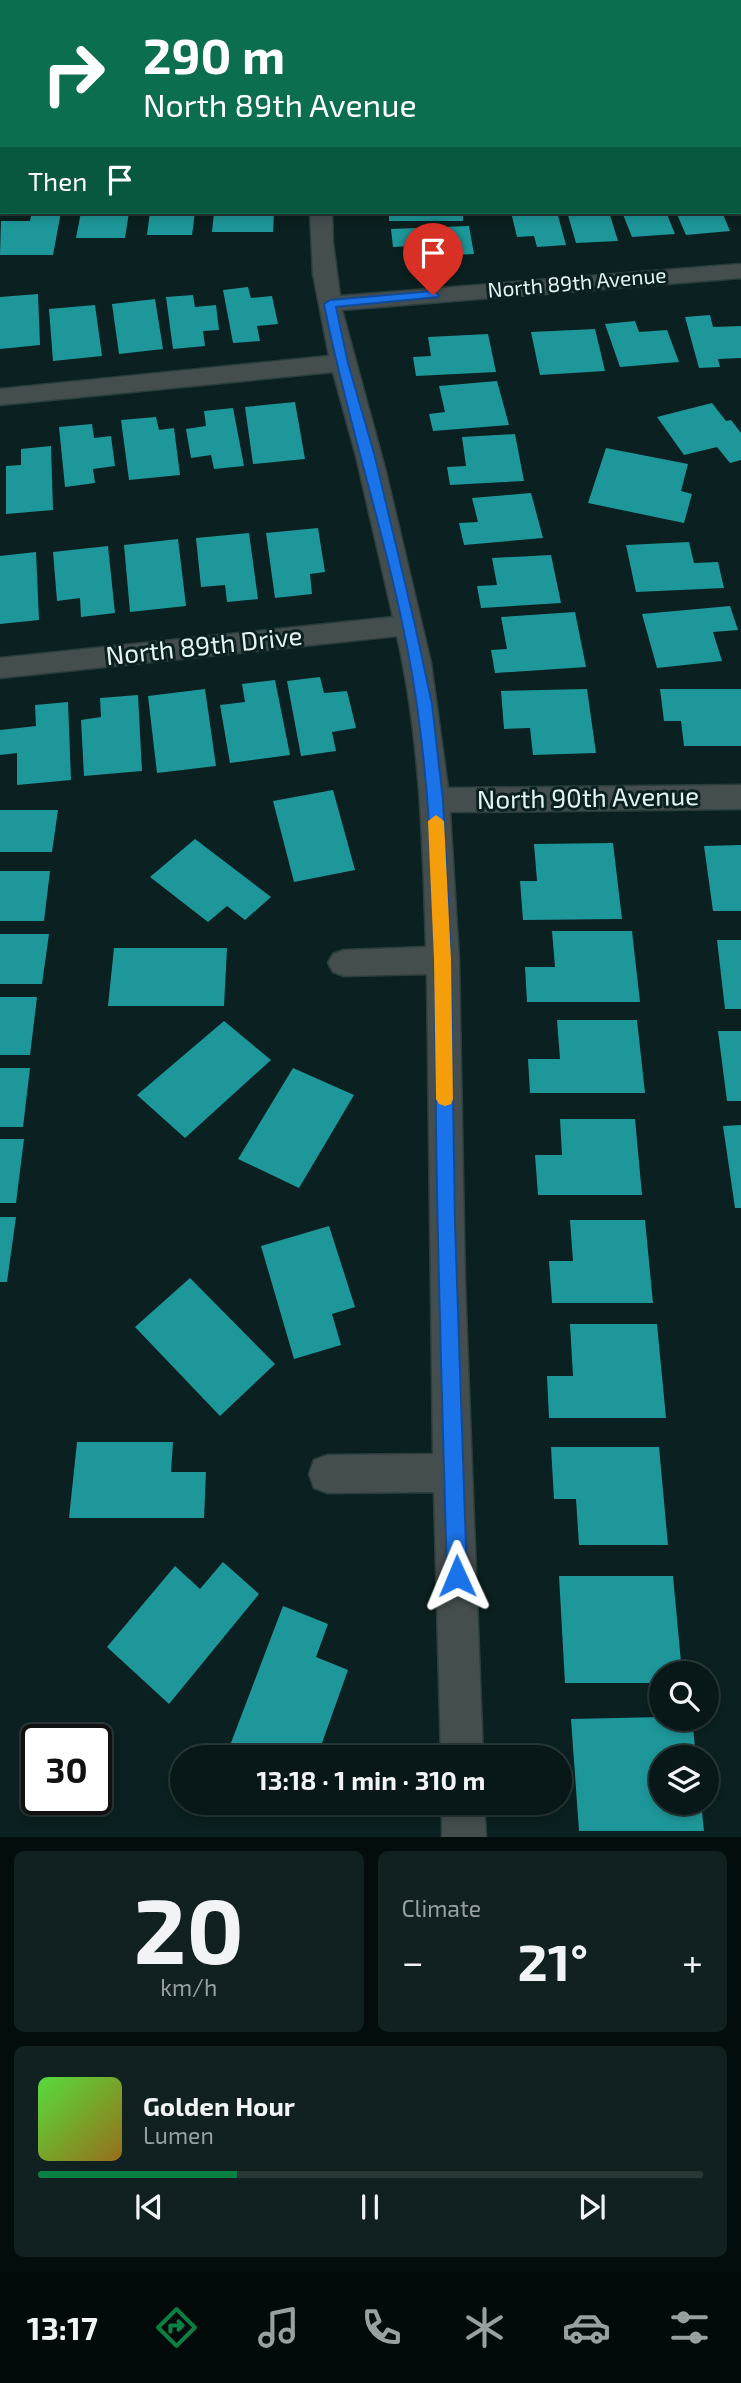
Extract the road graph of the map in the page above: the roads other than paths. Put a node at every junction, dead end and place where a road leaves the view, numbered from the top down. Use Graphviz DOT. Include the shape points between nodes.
graph roads {
  1 [pos="321,214"];
  2 [pos="741,271"];
  3 [pos="330,304"];
  4 [pos="341,363"];
  5 [pos="0,397"];
  6 [pos="408,625"];
  7 [pos="0,668"];
  8 [pos="741,797"];
  9 [pos="435,800"];
  10 [pos="443,960"];
  11 [pos="344,963"];
  12 [pos="455,1473"];
  13 [pos="328,1474"];
  14 [pos="462,1745"];
  15 [pos="463,1815"];
  16 [pos="464,1837"];
  1 -- 3 [label="street"];
  2 -- 3 [label="street, North 89th Avenue"];
  3 -- 4 [label="street"];
  4 -- 5 [label="street"];
  4 -- 6 [label="street" via="369,457"];
  6 -- 7 [label="street, North 89th Drive"];
  6 -- 9 [label="street" via="425,704"];
  8 -- 9 [label="street, North 90th Avenue"];
  9 -- 10 [label="street"];
  10 -- 11 [label="street"];
  10 -- 12 [label="street"];
  12 -- 13 [label="street"];
  12 -- 14 [label="street"];
  15 -- 16 [label="street"];
}
